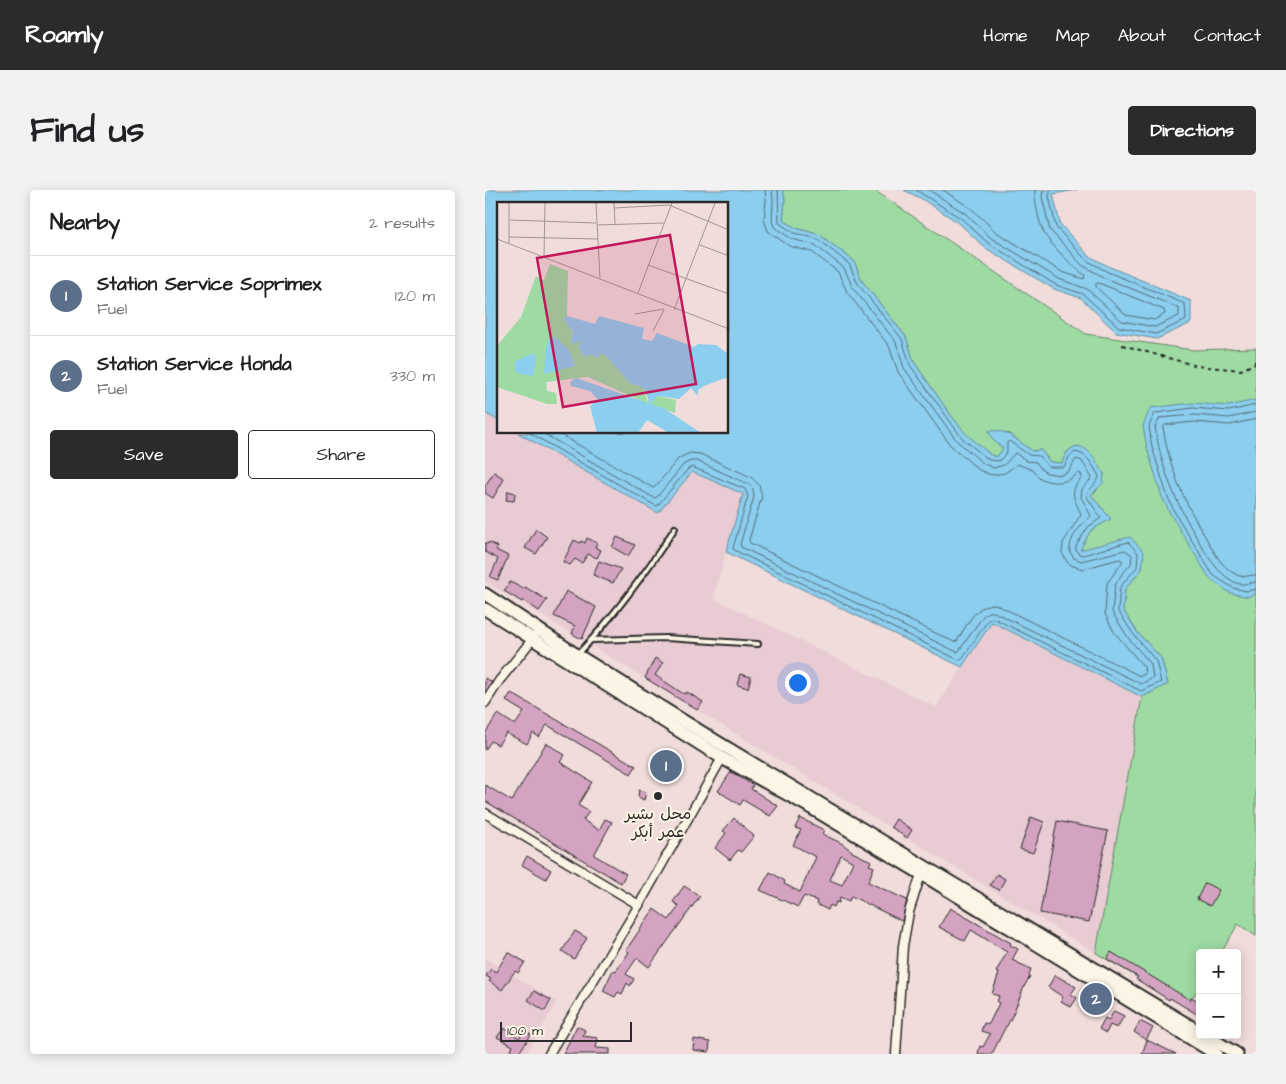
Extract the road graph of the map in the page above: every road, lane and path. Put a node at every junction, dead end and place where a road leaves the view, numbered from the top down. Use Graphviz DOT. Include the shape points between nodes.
graph roads {
  1 [pos="1122,345"];
  2 [pos="1256,359"];
  3 [pos="675,528"];
  4 [pos="485,594"];
  5 [pos="485,609"];
  6 [pos="537,634"];
  7 [pos="591,640"];
  8 [pos="758,644"];
  9 [pos="577,655"];
  10 [pos="485,703"];
  11 [pos="722,758"];
  12 [pos="485,813"];
  13 [pos="922,870"];
  14 [pos="639,905"];
  15 [pos="1196,1030"];
  16 [pos="1212,1039"];
  17 [pos="549,1054"];
  18 [pos="896,1054"];
  19 [pos="1216,1054"];
  20 [pos="1237,1054"];
  1 -- 2 [label="path" via="1197,366 1241,370 1254,364"];
  3 -- 7 [label="lane" via="646,572"];
  4 -- 6 [label="main road"];
  5 -- 6 [label="main road"];
  6 -- 9 [label="main road"];
  6 -- 10 [label="street"];
  6 -- 11 [label="main road"];
  7 -- 8 [label="lane" via="666,638"];
  7 -- 9 [label="lane"];
  9 -- 13 [label="main road"];
  11 -- 13 [label="main road"];
  11 -- 14 [label="street"];
  12 -- 14 [label="street"];
  13 -- 15 [label="main road"];
  13 -- 18 [label="street" via="903,946"];
  13 -- 19 [label="main road"];
  14 -- 17 [label="street"];
  16 -- 20 [label="main road"];
}
